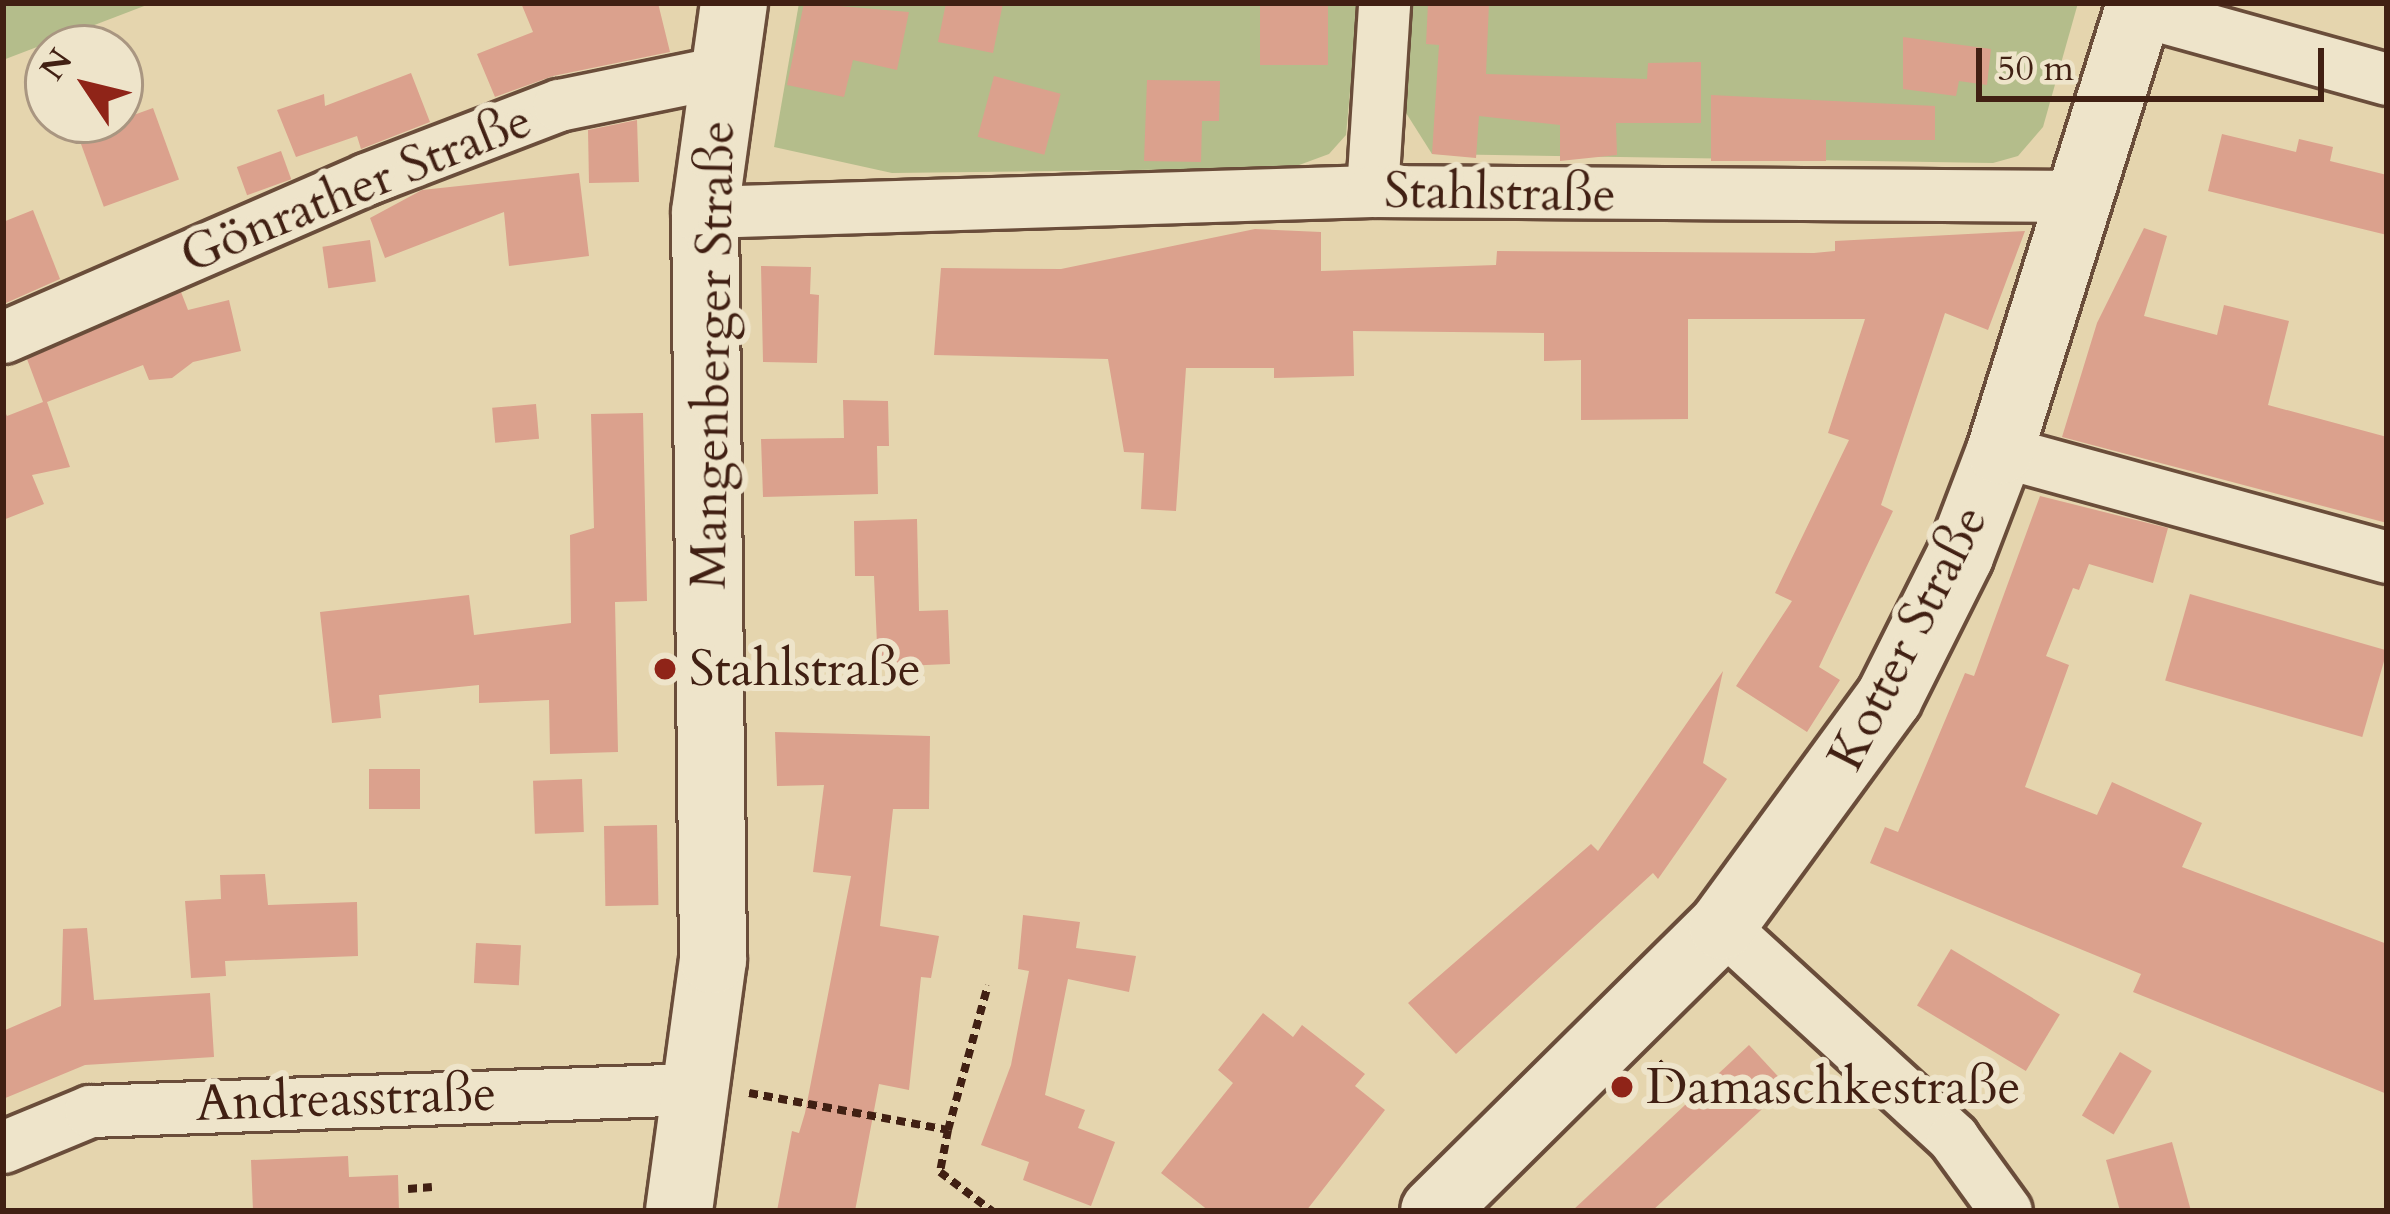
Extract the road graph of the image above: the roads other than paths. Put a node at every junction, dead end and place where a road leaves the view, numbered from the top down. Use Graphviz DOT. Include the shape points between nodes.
graph roads {
  1 [pos="734,3"];
  2 [pos="1384,3"];
  3 [pos="2139,7"];
  4 [pos="720,72"];
  5 [pos="2387,79"];
  6 [pos="1372,191"];
  7 [pos="2080,196"];
  8 [pos="704,212"];
  9 [pos="3,337"];
  10 [pos="2000,451"];
  11 [pos="2387,557"];
  12 [pos="1722,926"];
  13 [pos="722,1090"];
  14 [pos="3,1147"];
  15 [pos="679,1211"];
  16 [pos="1434,1211"];
  17 [pos="2006,1211"];
  1 -- 4 [label="street, Mangenberger Straße"];
  2 -- 6 [label="street"];
  3 -- 5 [label="street"];
  3 -- 7 [label="street, Kotter Straße"];
  4 -- 8 [label="street, Mangenberger Straße"];
  4 -- 9 [label="street, Gönrather Straße" via="559,105 366,179"];
  6 -- 7 [label="street, Stahlstraße"];
  6 -- 8 [label="street, Stahlstraße"];
  7 -- 10 [label="street, Kotter Straße"];
  8 -- 13 [label="street, Mangenberger Straße"];
  10 -- 11 [label="street"];
  10 -- 12 [label="street, Kotter Straße" via="1960,556 1889,698"];
  12 -- 16 [label="street, Kotter Straße"];
  12 -- 17 [label="street" via="1953,1138"];
  13 -- 14 [label="street, Andreasstraße" via="90,1111"];
  13 -- 15 [label="street, Mangenberger Straße"];
}
